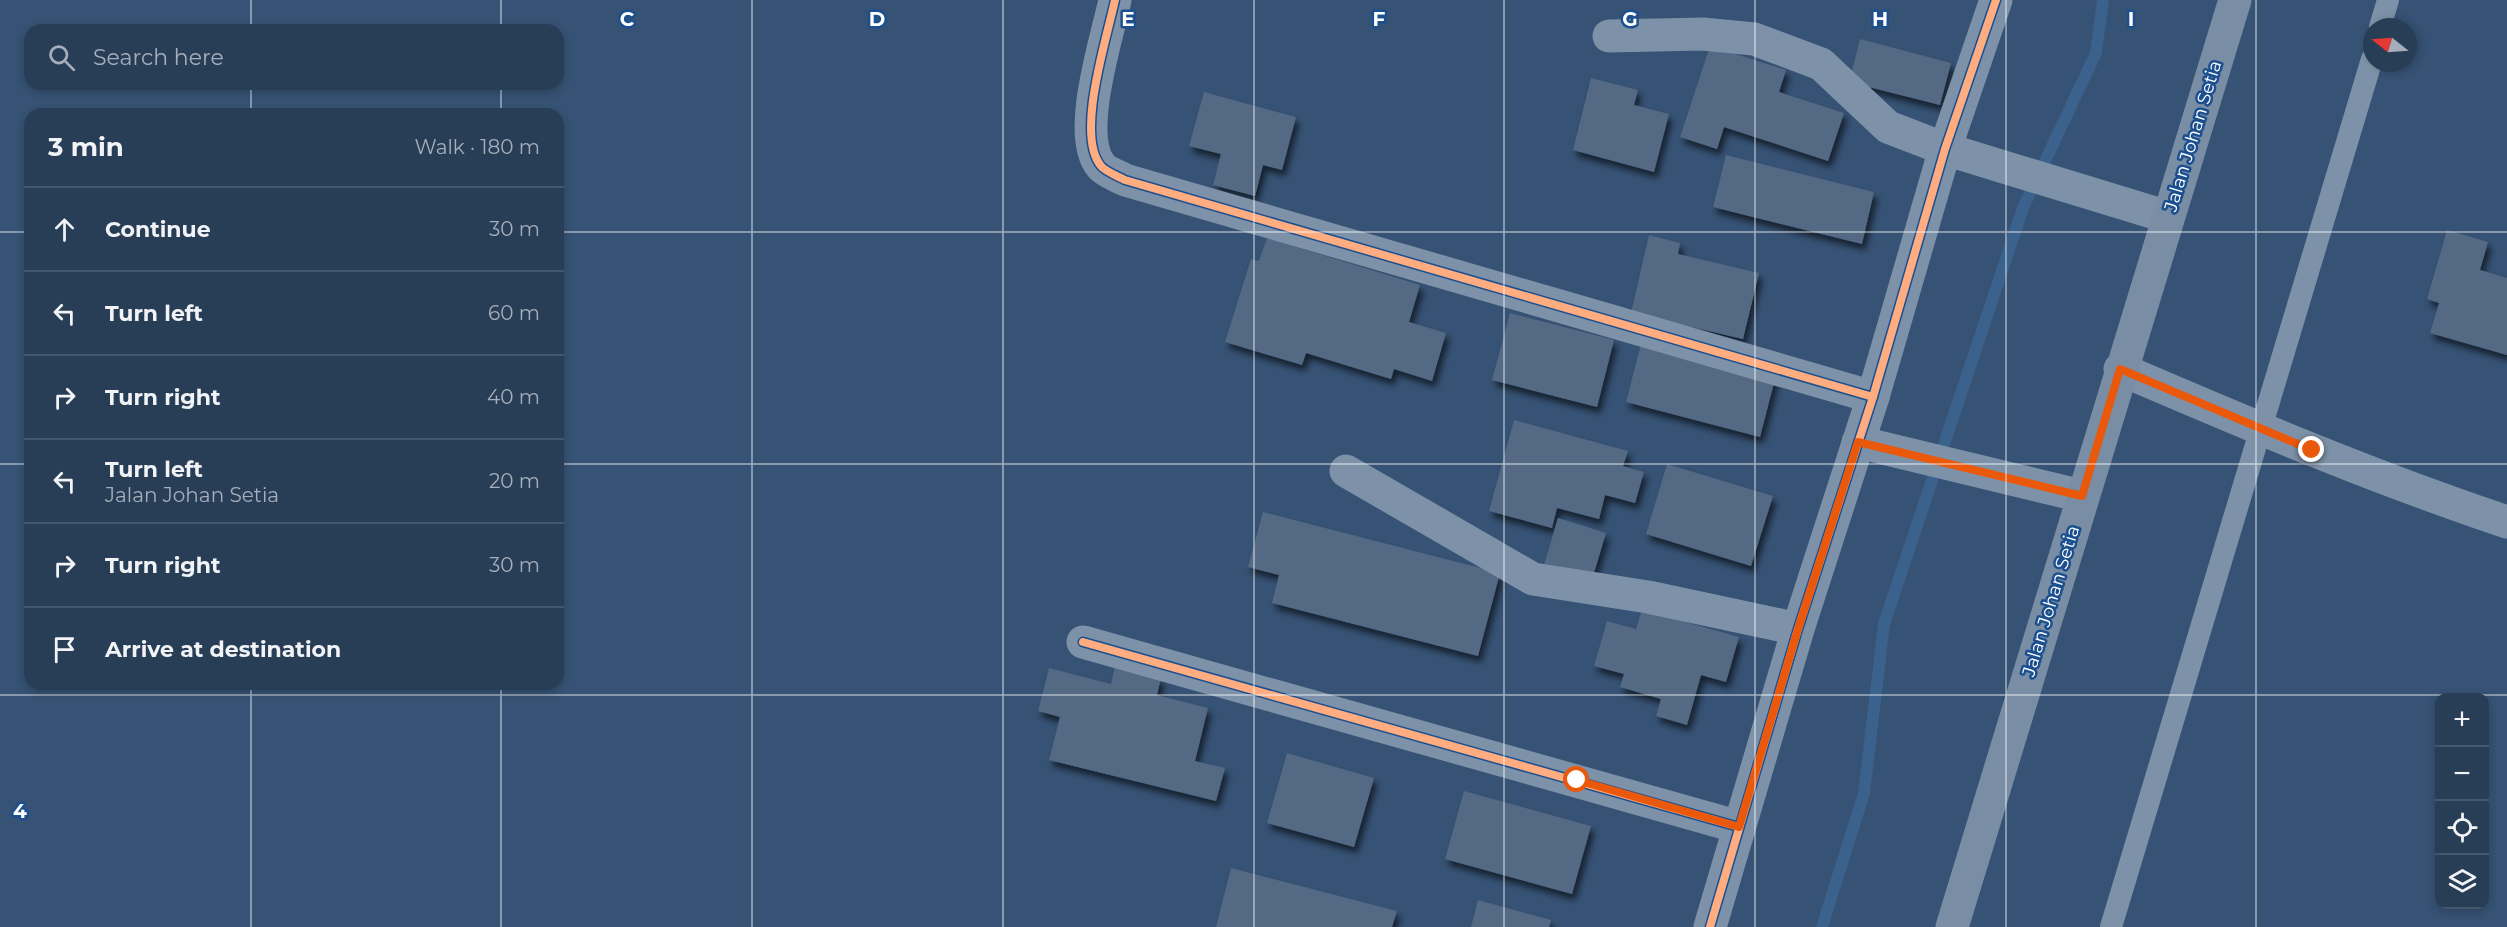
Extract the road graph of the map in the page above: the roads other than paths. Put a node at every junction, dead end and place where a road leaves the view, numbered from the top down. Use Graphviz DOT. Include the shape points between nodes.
graph roads {
  1 [pos="1115,0"];
  2 [pos="1996,0"];
  3 [pos="2235,0"];
  4 [pos="2388,0"];
  5 [pos="2383,18"];
  6 [pos="1609,36"];
  7 [pos="2368,72"];
  8 [pos="1959,153"];
  9 [pos="2168,217"];
  10 [pos="2120,369"];
  11 [pos="1873,398"];
  12 [pos="2261,430"];
  13 [pos="1871,446"];
  14 [pos="1346,471"];
  15 [pos="2082,496"];
  16 [pos="2507,522"];
  17 [pos="1798,629"];
  18 [pos="1083,642"];
  19 [pos="1739,827"];
  20 [pos="1710,927"];
  21 [pos="1952,927"];
  22 [pos="2111,927"];
  1 -- 11 [label="street" via="1089,125 1092,150 1102,168 1125,180"];
  2 -- 8 [label="street"];
  3 -- 9 [label="main road, Jalan Johan Setia"];
  4 -- 5 [label="lane"];
  6 -- 8 [label="street" via="1703,34 1754,39 1821,64 1888,127"];
  7 -- 12 [label="lane"];
  8 -- 9 [label="street"];
  8 -- 11 [label="street"];
  9 -- 10 [label="main road, Jalan Johan Setia"];
  10 -- 12 [label="street"];
  10 -- 15 [label="main road, Jalan Johan Setia"];
  11 -- 13 [label="street"];
  12 -- 16 [label="street"];
  12 -- 22 [label="lane"];
  13 -- 15 [label="street"];
  13 -- 17 [label="street"];
  14 -- 17 [label="street" via="1533,579 1648,597"];
  15 -- 21 [label="main road, Jalan Johan Setia"];
  17 -- 19 [label="street"];
  18 -- 19 [label="street"];
  19 -- 20 [label="street"];
}
